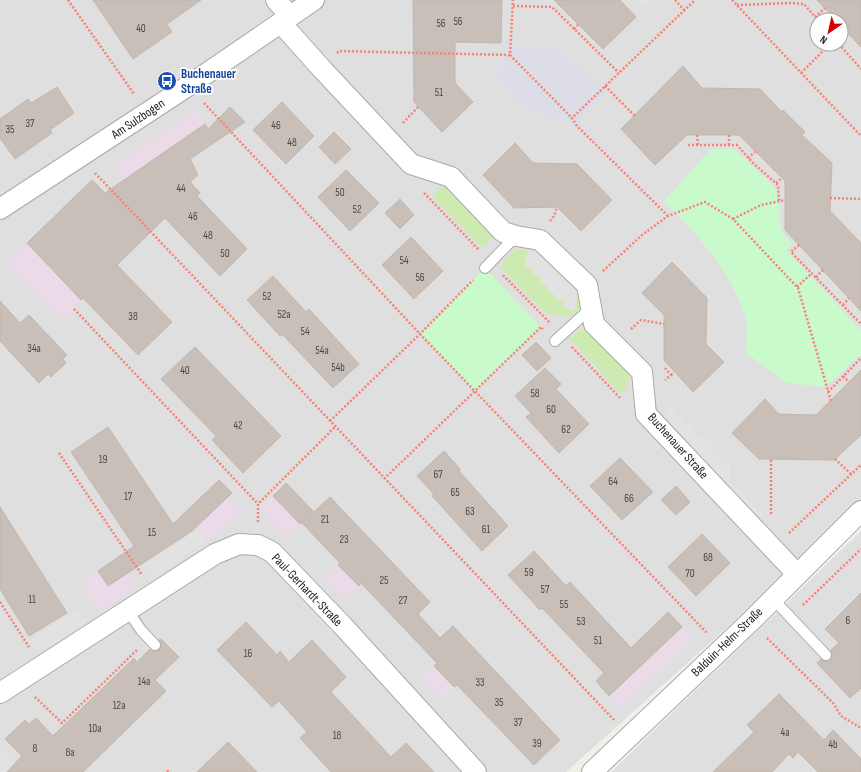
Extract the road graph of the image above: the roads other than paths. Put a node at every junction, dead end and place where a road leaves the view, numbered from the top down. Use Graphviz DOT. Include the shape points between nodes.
graph roads {
  1 [pos="276,0"];
  2 [pos="314,0"];
  3 [pos="286,19"];
  4 [pos="0,209"];
  5 [pos="516,236"];
  6 [pos="488,265"];
  7 [pos="592,307"];
  8 [pos="558,338"];
  9 [pos="861,511"];
  10 [pos="797,574"];
  11 [pos="773,599"];
  12 [pos="120,616"];
  13 [pos="155,645"];
  14 [pos="826,655"];
  15 [pos="0,693"];
  16 [pos="476,772"];
  17 [pos="592,772"];
  1 -- 3 [label="street"];
  2 -- 3 [label="street, Am Sulzbogen"];
  3 -- 4 [label="street, Am Sulzbogen"];
  3 -- 5 [label="street" via="321,68 411,164 451,177 503,232"];
  5 -- 6 [label="lane"];
  5 -- 7 [label="street, Buchenauer Straße" via="540,240 587,285"];
  7 -- 8 [label="lane"];
  7 -- 10 [label="street, Buchenauer Straße" via="594,324 642,372 646,414"];
  9 -- 10 [label="street, Balduin-Helm-Straße"];
  10 -- 11 [label="street, Balduin-Helm-Straße"];
  11 -- 14 [label="lane"];
  11 -- 17 [label="street, Balduin-Helm-Straße"];
  12 -- 13 [label="lane" via="141,630"];
  12 -- 15 [label="street, Paul-Gerhardt-Straße"];
  12 -- 16 [label="street, Paul-Gerhardt-Straße" via="215,554 239,544 258,544 272,552"];
}
